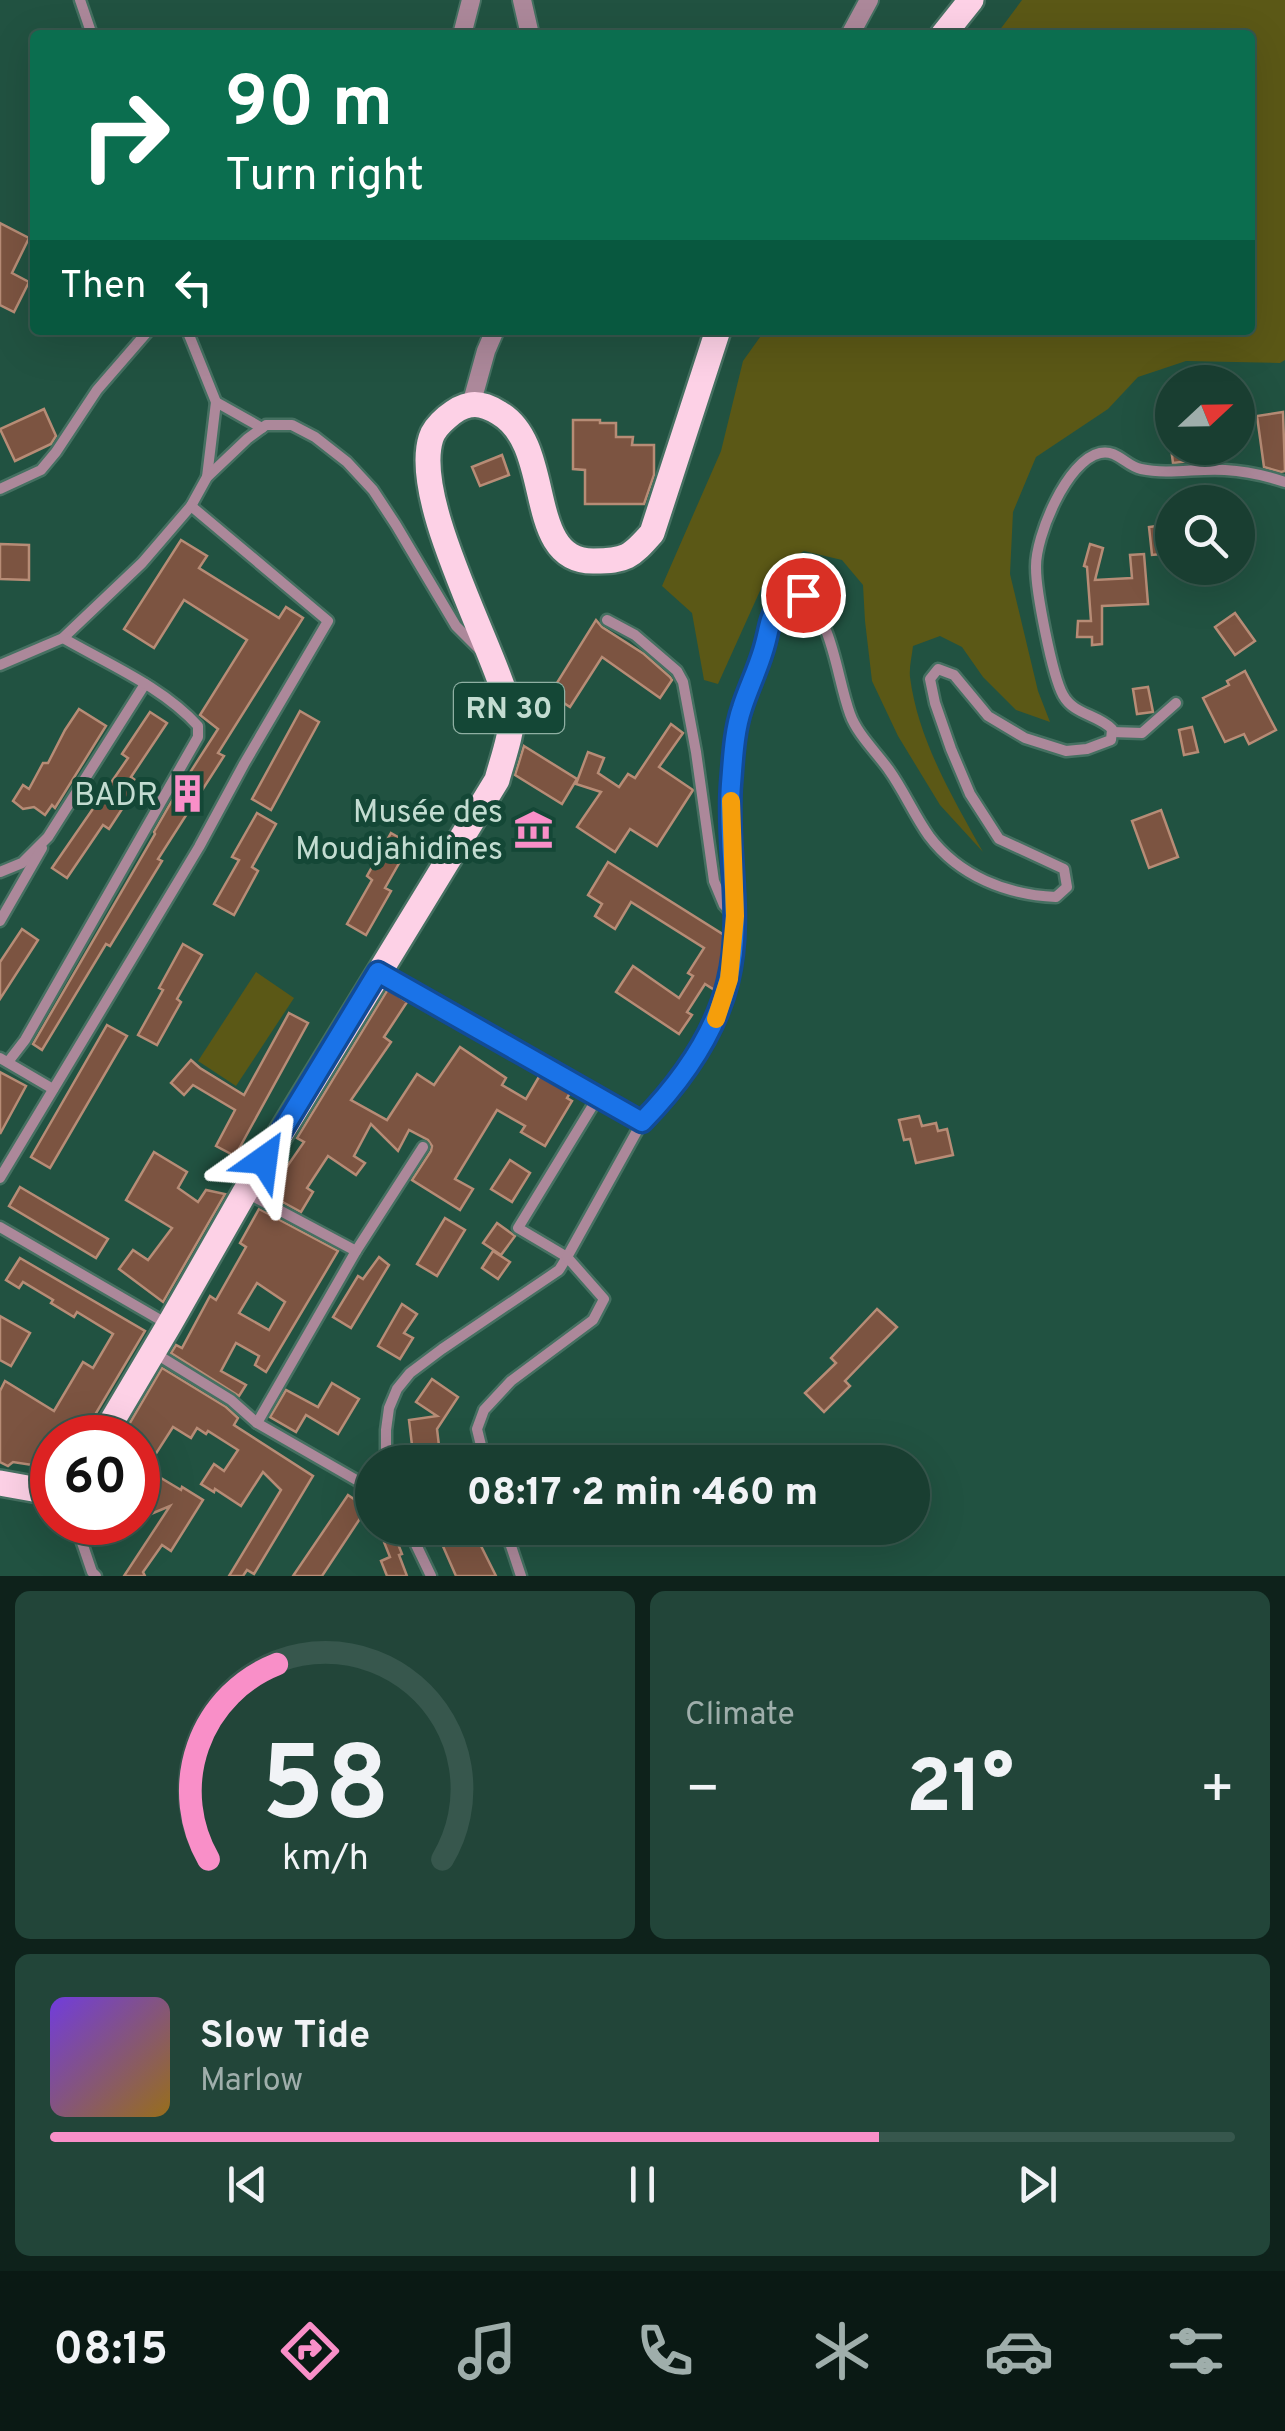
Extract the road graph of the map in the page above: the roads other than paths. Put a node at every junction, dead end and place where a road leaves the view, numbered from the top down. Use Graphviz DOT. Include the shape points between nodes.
graph roads {
  1 [pos="80,0"];
  2 [pos="470,0"];
  3 [pos="522,0"];
  4 [pos="869,0"];
  5 [pos="971,0"];
  6 [pos="90,30"];
  7 [pos="463,30"];
  8 [pos="529,30"];
  9 [pos="853,30"];
  10 [pos="947,30"];
  11 [pos="144,335"];
  12 [pos="189,335"];
  13 [pos="493,335"];
  14 [pos="716,335"];
  15 [pos="216,402"];
  16 [pos="471,405"];
  17 [pos="262,428"];
  18 [pos="207,477"];
  19 [pos="1285,482"];
  20 [pos="0,489"];
  21 [pos="191,506"];
  22 [pos="607,620"];
  23 [pos="63,638"];
  24 [pos="494,662"];
  25 [pos="0,665"];
  26 [pos="145,684"];
  27 [pos="1176,703"];
  28 [pos="1112,732"];
  29 [pos="48,837"];
  30 [pos="0,872"];
  31 [pos="735,916"];
  32 [pos="0,921"];
  33 [pos="378,972"];
  34 [pos="4,1060"];
  35 [pos="53,1089"];
  36 [pos="598,1097"];
  37 [pos="642,1122"];
  38 [pos="423,1148"];
  39 [pos="0,1178"];
  40 [pos="244,1192"];
  41 [pos="0,1227"];
  42 [pos="356,1251"];
  43 [pos="567,1257"];
  44 [pos="170,1325"];
  45 [pos="153,1352"];
  46 [pos="116,1415"];
  47 [pos="257,1423"];
  48 [pos="386,1445"];
  49 [pos="481,1445"];
  50 [pos="355,1479"];
  51 [pos="0,1483"];
  52 [pos="30,1487"];
  53 [pos="82,1545"];
  54 [pos="416,1545"];
  55 [pos="511,1545"];
  56 [pos="91,1575"];
  57 [pos="431,1576"];
  58 [pos="520,1576"];
  1 -- 6 [label="street"];
  2 -- 7 [label="street"];
  3 -- 8 [label="street"];
  4 -- 9 [label="street"];
  5 -- 10 [label="main road"];
  11 -- 20 [label="street" via="41,470"];
  12 -- 15 [label="street"];
  13 -- 16 [label="street"];
  14 -- 16 [label="main road" via="652,533 632,555 582,561 560,550 524,438 490,407"];
  15 -- 17 [label="street"];
  15 -- 18 [label="street"];
  16 -- 24 [label="main road, RN 30" via="431,436 428,465 434,505"];
  17 -- 18 [label="street"];
  17 -- 24 [label="street" via="292,426 348,462 396,525 456,626"];
  18 -- 21 [label="street"];
  19 -- 28 [label="street" via="1226,470 1136,469 1104,452 1087,458 1067,482 1043,526 1036,567 1044,619 1064,698"];
  21 -- 23 [label="street"];
  21 -- 35 [label="street" via="328,621"];
  22 -- 31 [label="street" via="635,636 683,682 714,881"];
  23 -- 25 [label="street"];
  23 -- 26 [label="street"];
  24 -- 33 [label="main road, RN 30" via="512,719 497,780"];
  26 -- 29 [label="street"];
  26 -- 34 [label="street" via="189,716 198,736 25,1040"];
  27 -- 28 [label="street" via="1142,733"];
  28 -- 31 [label="street" via="1104,743 1066,750 1025,738 988,716 954,675 938,669 930,679 970,794 999,838 1064,868 1067,887 1056,897 998,887 966,871 930,838 852,719 818,608 803,595 784,600 772,616 740,712 731,787"];
  29 -- 30 [label="street" via="22,863"];
  29 -- 32 [label="street"];
  31 -- 37 [label="street" via="729,979 714,1026"];
  33 -- 36 [label="street"];
  33 -- 40 [label="main road, RN 30"];
  34 -- 35 [label="street"];
  35 -- 39 [label="street"];
  36 -- 37 [label="street"];
  36 -- 43 [label="street" via="518,1228"];
  37 -- 43 [label="street"];
  38 -- 42 [label="street"];
  40 -- 42 [label="street"];
  40 -- 44 [label="main road, RN 30"];
  41 -- 44 [label="street"];
  42 -- 47 [label="street"];
  43 -- 48 [label="street" via="560,1270 410,1373 388,1408"];
  43 -- 49 [label="street" via="604,1300 594,1320 484,1410 477,1429"];
  44 -- 45 [label="main road, RN 30"];
  45 -- 46 [label="main road, RN 30"];
  45 -- 47 [label="street"];
  47 -- 50 [label="street"];
  51 -- 52 [label="main road"];
  53 -- 56 [label="street"];
  54 -- 57 [label="street"];
  55 -- 58 [label="street"];
}
